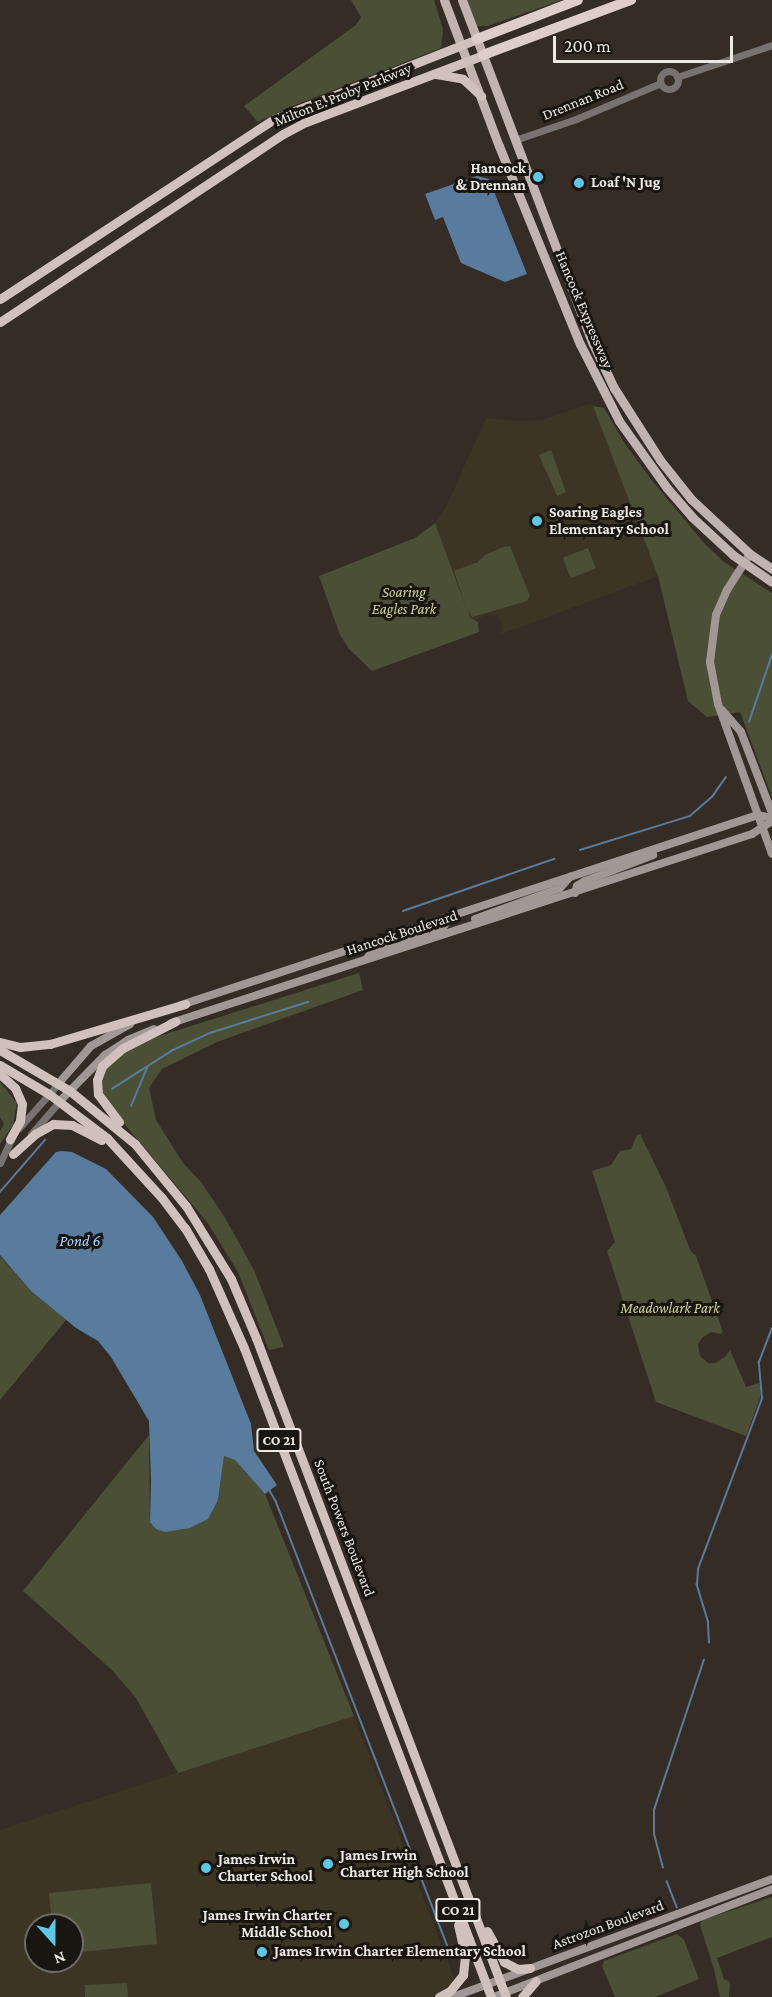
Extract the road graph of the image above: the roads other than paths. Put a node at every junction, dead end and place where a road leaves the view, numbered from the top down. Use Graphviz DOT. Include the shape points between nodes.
graph roads {
  1 [pos="444,0"];
  2 [pos="462,0"];
  3 [pos="578,0"];
  4 [pos="631,0"];
  5 [pos="477,39"];
  6 [pos="461,45"];
  7 [pos="772,45"];
  8 [pos="483,55"];
  9 [pos="467,61"];
  10 [pos="433,74"];
  11 [pos="677,77"];
  12 [pos="661,83"];
  13 [pos="481,96"];
  14 [pos="515,140"];
  15 [pos="0,299"];
  16 [pos="0,322"];
  17 [pos="750,554"];
  18 [pos="745,563"];
  19 [pos="772,569"];
  20 [pos="772,582"];
  21 [pos="718,704"];
  22 [pos="772,813"];
  23 [pos="758,815"];
  24 [pos="772,820"];
  25 [pos="763,830"];
  26 [pos="670,845"];
  27 [pos="772,854"];
  28 [pos="570,877"];
  29 [pos="575,893"];
  30 [pos="451,917"];
  31 [pos="449,932"];
  32 [pos="363,947"];
  33 [pos="366,959"];
  34 [pos="281,987"];
  35 [pos="185,1004"];
  36 [pos="176,1021"];
  37 [pos="0,1042"];
  38 [pos="0,1050"];
  39 [pos="0,1065"];
  40 [pos="0,1074"];
  41 [pos="59,1083"];
  42 [pos="70,1091"];
  43 [pos="49,1094"];
  44 [pos="60,1102"];
  45 [pos="10,1139"];
  46 [pos="13,1154"];
  47 [pos="1,1162"];
  48 [pos="143,1176"];
  49 [pos="177,1194"];
  50 [pos="430,1836"];
  51 [pos="460,1872"];
  52 [pos="772,1879"];
  53 [pos="772,1889"];
  54 [pos="530,1968"];
  55 [pos="500,1980"];
  56 [pos="536,1981"];
  57 [pos="486,1984"];
  58 [pos="505,1995"];
  59 [pos="439,1997"];
  60 [pos="453,1997"];
  61 [pos="492,1997"];
  62 [pos="522,1997"];
  1 -- 6 [label="main road, Hancock Expressway"];
  2 -- 5 [label="main road, Hancock Expressway"];
  3 -- 5 [label="highway, Milton E. Proby Parkway"];
  4 -- 8 [label="highway, Milton E. Proby Parkway"];
  5 -- 6 [label="highway, Milton E. Proby Parkway"];
  5 -- 8 [label="main road, Hancock Expressway"];
  6 -- 9 [label="main road, Hancock Expressway"];
  6 -- 15 [label="highway, Milton E. Proby Parkway" via="274,119"];
  7 -- 11 [label="street"];
  8 -- 9 [label="highway, Milton E. Proby Parkway"];
  8 -- 14 [label="main road, Hancock Expressway"];
  9 -- 10 [label="highway, Milton E. Proby Parkway"];
  9 -- 13 [label="main road, Hancock Expressway"];
  10 -- 13 [label="highway" via="463,79"];
  10 -- 16 [label="highway, Milton E. Proby Parkway" via="306,122 275,138"];
  11 -- 12 [label="street" via="673,87"];
  11 -- 12 [label="street" via="666,71"];
  12 -- 14 [label="street, Drennan Road"];
  13 -- 18 [label="main road, Hancock Expressway" via="580,344 619,421 692,517"];
  14 -- 17 [label="main road, Hancock Expressway" via="593,344 614,388 691,500"];
  17 -- 18 [label="main road"];
  17 -- 19 [label="main road, Hancock Expressway"];
  18 -- 20 [label="main road, Hancock Expressway"];
  18 -- 21 [label="main road" via="727,590 713,627 710,662"];
  21 -- 22 [label="main road" via="741,732"];
  21 -- 23 [label="main road"];
  23 -- 24 [label="main road, Hancock Boulevard"];
  23 -- 25 [label="main road"];
  23 -- 26 [label="main road, Hancock Boulevard"];
  24 -- 25 [label="main road, Hancock Boulevard"];
  25 -- 27 [label="main road"];
  25 -- 29 [label="main road, Hancock Boulevard"];
  26 -- 28 [label="main road, Hancock Boulevard"];
  26 -- 29 [label="main road" via="580,883"];
  28 -- 30 [label="main road, Hancock Boulevard"];
  28 -- 31 [label="main road" via="560,888 494,910"];
  29 -- 31 [label="main road, Hancock Boulevard"];
  30 -- 32 [label="main road, Hancock Boulevard"];
  30 -- 33 [label="main road" via="443,927 374,950"];
  31 -- 33 [label="main road, Hancock Boulevard"];
  32 -- 33 [label="main road"];
  32 -- 34 [label="main road" via="356,958"];
  32 -- 35 [label="main road, Hancock Boulevard"];
  33 -- 34 [label="main road, Hancock Boulevard"];
  34 -- 36 [label="main road, Hancock Boulevard"];
  35 -- 37 [label="highway" via="50,1044 20,1047"];
  35 -- 41 [label="main road, Hancock Boulevard" via="101,1038"];
  36 -- 42 [label="main road, Hancock Boulevard" via="116,1046"];
  36 -- 49 [label="highway" via="115,1053 99,1072 96,1087 106,1108"];
  38 -- 41 [label="highway, South Powers Boulevard / CO 21"];
  39 -- 43 [label="highway, South Powers Boulevard / CO 21"];
  40 -- 45 [label="highway" via="15,1088 22,1104 20,1121"];
  41 -- 42 [label="highway, South Powers Boulevard / CO 21"];
  41 -- 43 [label="street"];
  42 -- 44 [label="main road, Hancock Boulevard"];
  42 -- 49 [label="highway, South Powers Boulevard / CO 21" via="127,1137"];
  43 -- 44 [label="highway, South Powers Boulevard / CO 21"];
  43 -- 45 [label="street"];
  44 -- 46 [label="street"];
  44 -- 48 [label="highway, South Powers Boulevard / CO 21" via="106,1138"];
  45 -- 47 [label="street"];
  46 -- 47 [label="street"];
  46 -- 48 [label="highway" via="45,1128 61,1123 99,1139"];
  48 -- 50 [label="highway, South Powers Boulevard / CO 21" via="185,1228 226,1304"];
  49 -- 51 [label="highway, South Powers Boulevard / CO 21" via="217,1255 240,1300"];
  50 -- 57 [label="highway, South Powers Boulevard / CO 21"];
  50 -- 59 [label="highway" via="465,1955 463,1975 450,1991"];
  51 -- 54 [label="highway" via="498,1954 510,1966"];
  51 -- 55 [label="highway, South Powers Boulevard / CO 21"];
  52 -- 54 [label="main road, Astrozon Boulevard"];
  53 -- 56 [label="main road, Astrozon Boulevard"];
  54 -- 55 [label="main road, Astrozon Boulevard"];
  55 -- 57 [label="main road, Astrozon Boulevard"];
  55 -- 58 [label="highway, South Powers Boulevard / CO 21"];
  56 -- 58 [label="main road, Astrozon Boulevard"];
  56 -- 62 [label="highway"];
  57 -- 60 [label="main road, Astrozon Boulevard"];
  57 -- 61 [label="highway, South Powers Boulevard / CO 21"];
  58 -- 61 [label="main road, Astrozon Boulevard"];
}
